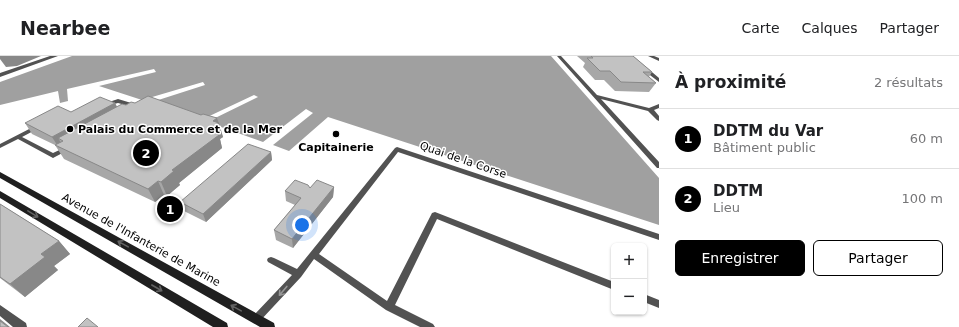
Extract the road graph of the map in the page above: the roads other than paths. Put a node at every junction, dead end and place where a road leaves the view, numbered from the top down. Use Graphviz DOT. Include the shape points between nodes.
graph roads {
  1 [pos="55,56"];
  2 [pos="560,56"];
  3 [pos="650,56"];
  4 [pos="659,60"];
  5 [pos="639,65"];
  6 [pos="0,75"];
  7 [pos="659,81"];
  8 [pos="596,96"];
  9 [pos="97,106"];
  10 [pos="659,106"];
  11 [pos="650,110"];
  12 [pos="132,111"];
  13 [pos="659,119"];
  14 [pos="41,126"];
  15 [pos="18,137"];
  16 [pos="73,145"];
  17 [pos="0,146"];
  18 [pos="659,166"];
  19 [pos="0,174"];
  20 [pos="0,194"];
  21 [pos="659,237"];
  22 [pos="310,258"];
  23 [pos="271,260"];
  24 [pos="298,274"];
  25 [pos="611,285"];
  26 [pos="647,299"];
  27 [pos="659,304"];
  28 [pos="389,307"];
  29 [pos="0,310"];
  30 [pos="256,319"];
  31 [pos="22,327"];
  32 [pos="223,327"];
  33 [pos="270,327"];
  34 [pos="430,327"];
  1 -- 6 [label="street"];
  2 -- 8 [label="lane"];
  3 -- 4 [label="lane"];
  5 -- 7 [label="lane"];
  8 -- 11 [label="lane"];
  8 -- 18 [label="lane"];
  9 -- 12 [label="lane" via="118,101 139,107"];
  10 -- 11 [label="lane"];
  11 -- 13 [label="lane"];
  14 -- 15 [label="lane"];
  15 -- 16 [label="lane" via="53,156"];
  15 -- 17 [label="lane"];
  30 -- 19 [label="main road, Avenue de l'Infanterie de Marine, one-way"];
  20 -- 32 [label="main road, one-way"];
  21 -- 22 [label="lane, Quai de la Corse" via="396,149"];
  22 -- 24 [label="lane"];
  22 -- 28 [label="lane"];
  23 -- 24 [label="lane"];
  24 -- 30 [label="lane, one-way"];
  25 -- 28 [label="lane" via="435,215"];
  26 -- 27 [label="lane"];
  28 -- 34 [label="lane"];
  29 -- 31 [label="street"];
  30 -- 33 [label="main road, Avenue de l'Infanterie de Marine"];
}
